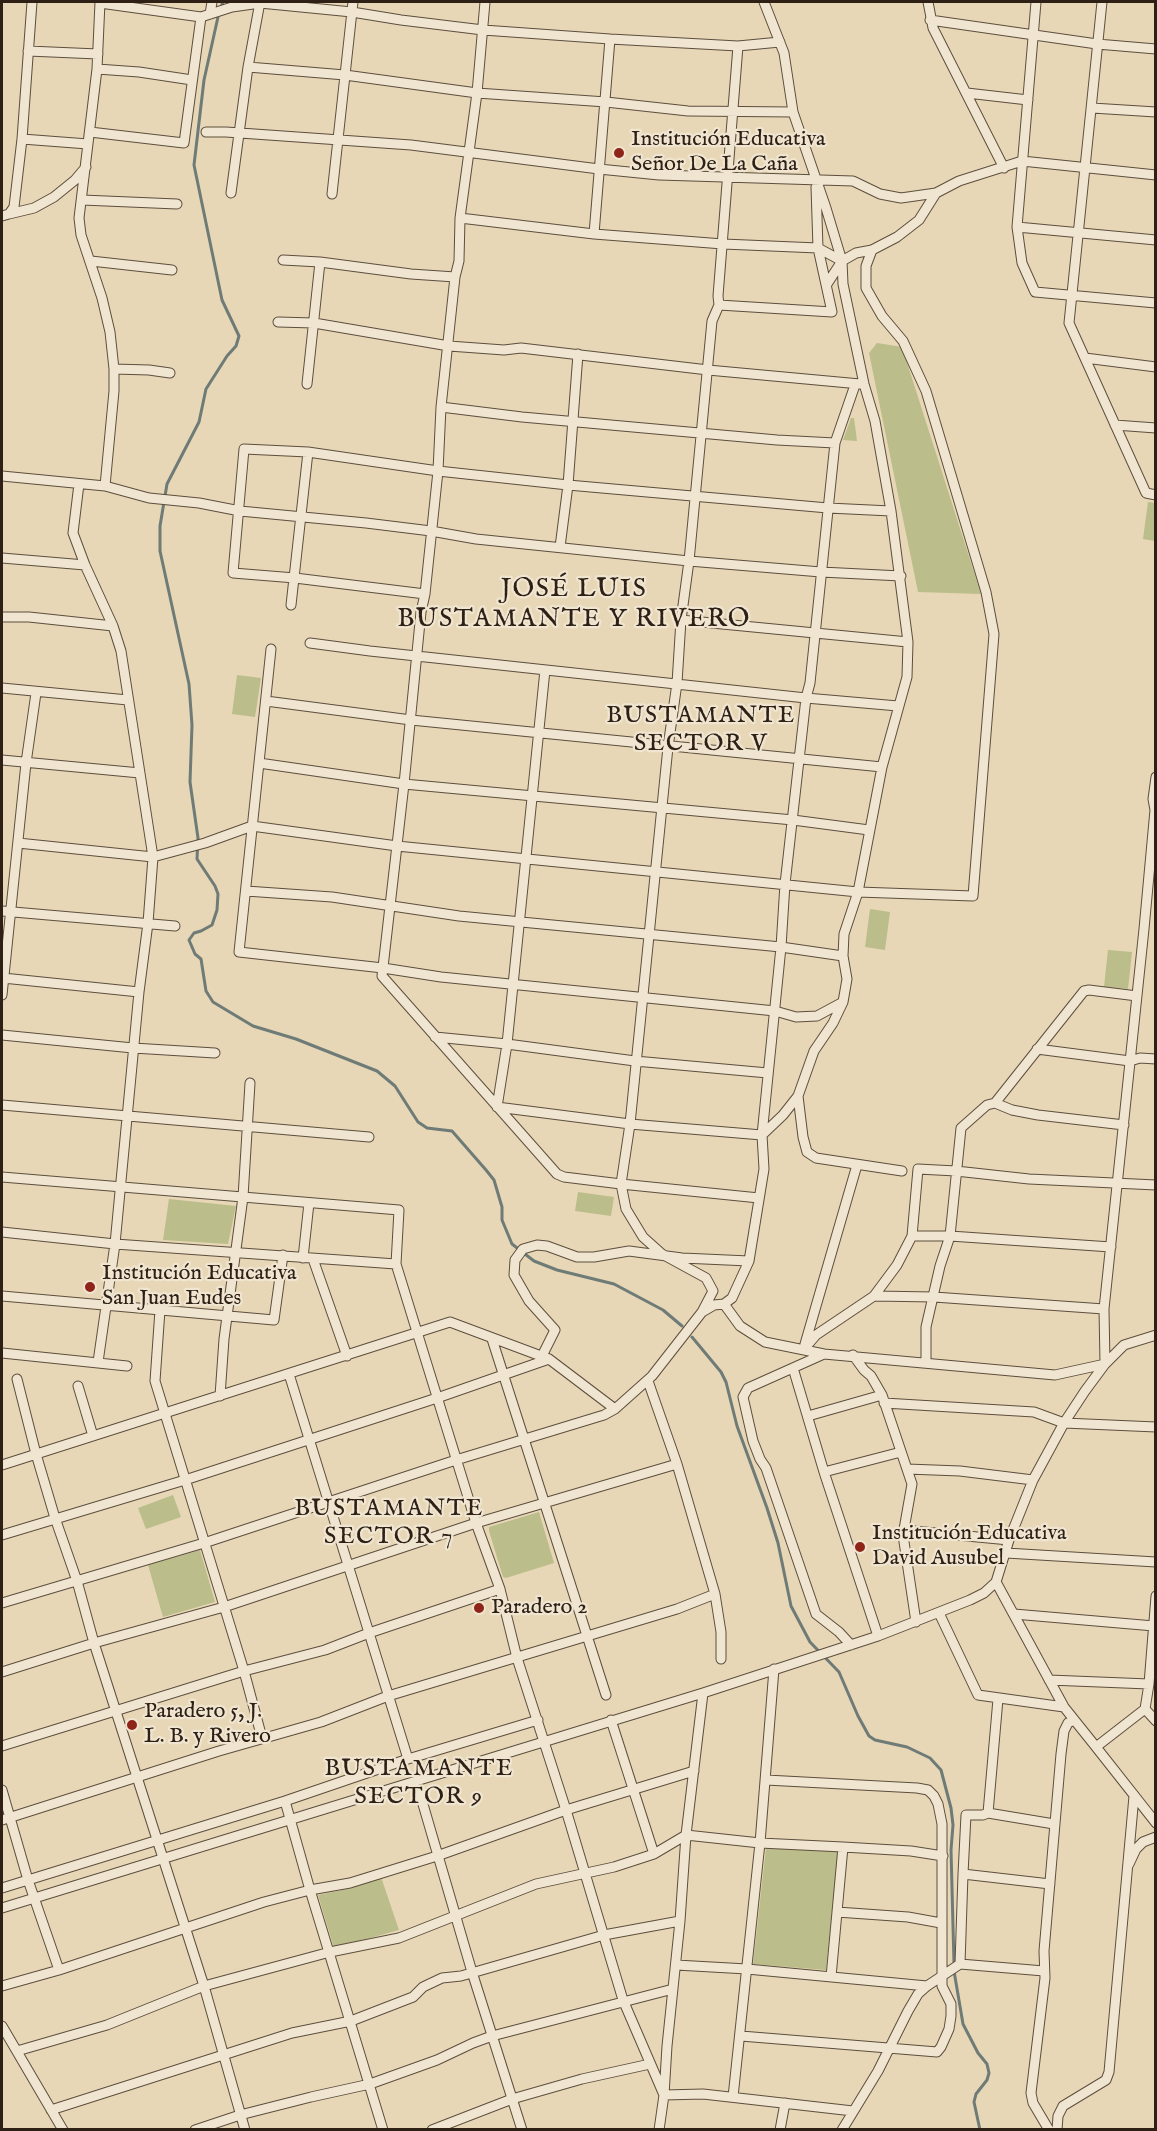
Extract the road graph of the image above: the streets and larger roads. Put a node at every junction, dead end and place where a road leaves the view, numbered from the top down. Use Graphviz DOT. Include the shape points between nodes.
graph roads {
  1 [pos="32,2"];
  2 [pos="100,2"];
  3 [pos="212,2"];
  4 [pos="260,2"];
  5 [pos="486,2"];
  6 [pos="764,2"];
  7 [pos="928,2"];
  8 [pos="1036,2"];
  9 [pos="1102,2"];
  10 [pos="233,4"];
  11 [pos="352,7"];
  12 [pos="205,16"];
  13 [pos="930,20"];
  14 [pos="483,30"];
  15 [pos="1032,36"];
  16 [pos="610,39"];
  17 [pos="780,42"];
  18 [pos="1097,44"];
  19 [pos="738,46"];
  20 [pos="1155,49"];
  21 [pos="28,51"];
  22 [pos="98,54"];
  23 [pos="248,67"];
  24 [pos="97,69"];
  25 [pos="345,75"];
  26 [pos="192,80"];
  27 [pos="477,93"];
  28 [pos="967,93"];
  29 [pos="1028,100"];
  30 [pos="606,102"];
  31 [pos="1092,108"];
  32 [pos="734,111"];
  33 [pos="793,112"];
  34 [pos="1155,112"];
  35 [pos="90,132"];
  36 [pos="206,132"];
  37 [pos="238,133"];
  38 [pos="22,139"];
  39 [pos="339,141"];
  40 [pos="88,144"];
  41 [pos="469,152"];
  42 [pos="1022,161"];
  43 [pos="86,167"];
  44 [pos="1004,168"];
  45 [pos="599,169"];
  46 [pos="1084,169"];
  47 [pos="1155,175"];
  48 [pos="729,178"];
  49 [pos="816,182"];
  50 [pos="231,193"];
  51 [pos="936,193"];
  52 [pos="332,194"];
  53 [pos="82,200"];
  54 [pos="177,204"];
  55 [pos="5,215"];
  56 [pos="460,219"];
  57 [pos="1017,226"];
  58 [pos="594,234"];
  59 [pos="1079,234"];
  60 [pos="1155,240"];
  61 [pos="723,244"];
  62 [pos="818,248"];
  63 [pos="872,250"];
  64 [pos="283,260"];
  65 [pos="91,261"];
  66 [pos="842,261"];
  67 [pos="320,262"];
  68 [pos="172,270"];
  69 [pos="455,277"];
  70 [pos="827,284"];
  71 [pos="1072,295"];
  72 [pos="1155,303"];
  73 [pos="719,305"];
  74 [pos="278,322"];
  75 [pos="314,323"];
  76 [pos="449,346"];
  77 [pos="578,354"];
  78 [pos="1084,358"];
  79 [pos="1155,367"];
  80 [pos="114,369"];
  81 [pos="708,370"];
  82 [pos="170,373"];
  83 [pos="307,384"];
  84 [pos="859,384"];
  85 [pos="441,407"];
  86 [pos="572,421"];
  87 [pos="1115,425"];
  88 [pos="1155,428"];
  89 [pos="702,434"];
  90 [pos="835,443"];
  91 [pos="308,452"];
  92 [pos="438,471"];
  93 [pos="2,476"];
  94 [pos="80,484"];
  95 [pos="105,486"];
  96 [pos="568,486"];
  97 [pos="1155,495"];
  98 [pos="695,497"];
  99 [pos="828,508"];
  100 [pos="240,511"];
  101 [pos="891,511"];
  102 [pos="301,517"];
  103 [pos="431,531"];
  104 [pos="560,547"];
  105 [pos="2,558"];
  106 [pos="689,561"];
  107 [pos="85,565"];
  108 [pos="821,572"];
  109 [pos="901,576"];
  110 [pos="295,578"];
  111 [pos="425,594"];
  112 [pos="291,605"];
  113 [pos="2,617"];
  114 [pos="681,620"];
  115 [pos="113,626"];
  116 [pos="815,634"];
  117 [pos="908,642"];
  118 [pos="310,643"];
  119 [pos="271,649"];
  120 [pos="418,655"];
  121 [pos="545,670"];
  122 [pos="677,683"];
  123 [pos="2,688"];
  124 [pos="36,693"];
  125 [pos="806,698"];
  126 [pos="128,700"];
  127 [pos="266,701"];
  128 [pos="898,706"];
  129 [pos="411,720"];
  130 [pos="539,734"];
  131 [pos="668,747"];
  132 [pos="2,760"];
  133 [pos="800,760"];
  134 [pos="26,763"];
  135 [pos="259,763"];
  136 [pos="882,767"];
  137 [pos="140,772"];
  138 [pos="1155,777"];
  139 [pos="404,783"];
  140 [pos="533,796"];
  141 [pos="1154,800"];
  142 [pos="663,809"];
  143 [pos="793,820"];
  144 [pos="252,826"];
  145 [pos="869,830"];
  146 [pos="18,843"];
  147 [pos="397,846"];
  148 [pos="153,857"];
  149 [pos="527,859"];
  150 [pos="655,872"];
  151 [pos="785,884"];
  152 [pos="246,891"];
  153 [pos="858,892"];
  154 [pos="390,905"];
  155 [pos="6,911"];
  156 [pos="519,922"];
  157 [pos="148,923"];
  158 [pos="175,926"];
  159 [pos="1144,929"];
  160 [pos="1155,930"];
  161 [pos="649,935"];
  162 [pos="781,947"];
  163 [pos="843,956"];
  164 [pos="383,968"];
  165 [pos="3,978"];
  166 [pos="513,984"];
  167 [pos="139,992"];
  168 [pos="2,996"];
  169 [pos="1137,996"];
  170 [pos="642,998"];
  171 [pos="843,1002"];
  172 [pos="775,1011"];
  173 [pos="2,1035"];
  174 [pos="435,1037"];
  175 [pos="507,1044"];
  176 [pos="133,1048"];
  177 [pos="1037,1049"];
  178 [pos="216,1053"];
  179 [pos="1155,1059"];
  180 [pos="636,1061"];
  181 [pos="1130,1061"];
  182 [pos="768,1073"];
  183 [pos="250,1083"];
  184 [pos="798,1096"];
  185 [pos="995,1103"];
  186 [pos="2,1106"];
  187 [pos="497,1107"];
  188 [pos="128,1118"];
  189 [pos="630,1124"];
  190 [pos="1124,1125"];
  191 [pos="248,1127"];
  192 [pos="762,1136"];
  193 [pos="369,1137"];
  194 [pos="857,1165"];
  195 [pos="902,1171"];
  196 [pos="956,1171"];
  197 [pos="2,1177"];
  198 [pos="1117,1182"];
  199 [pos="621,1184"];
  200 [pos="1155,1185"];
  201 [pos="120,1187"];
  202 [pos="243,1197"];
  203 [pos="759,1198"];
  204 [pos="309,1203"];
  205 [pos="2,1232"];
  206 [pos="912,1236"];
  207 [pos="950,1236"];
  208 [pos="115,1244"];
  209 [pos="1111,1247"];
  210 [pos="236,1253"];
  211 [pos="662,1254"];
  212 [pos="283,1255"];
  213 [pos="308,1259"];
  214 [pos="749,1261"];
  215 [pos="396,1264"];
  216 [pos="2,1296"];
  217 [pos="874,1296"];
  218 [pos="934,1297"];
  219 [pos="724,1304"];
  220 [pos="106,1306"];
  221 [pos="1104,1309"];
  222 [pos="160,1310"];
  223 [pos="702,1312"];
  224 [pos="228,1316"];
  225 [pos="417,1334"];
  226 [pos="1155,1335"];
  227 [pos="492,1340"];
  228 [pos="804,1349"];
  229 [pos="2,1353"];
  230 [pos="824,1354"];
  231 [pos="854,1355"];
  232 [pos="347,1356"];
  233 [pos="545,1358"];
  234 [pos="98,1362"];
  235 [pos="926,1363"];
  236 [pos="1106,1364"];
  237 [pos="127,1365"];
  238 [pos="793,1368"];
  239 [pos="289,1374"];
  240 [pos="503,1375"];
  241 [pos="17,1379"];
  242 [pos="648,1381"];
  243 [pos="78,1386"];
  244 [pos="220,1396"];
  245 [pos="438,1398"];
  246 [pos="883,1399"];
  247 [pos="615,1409"];
  248 [pos="164,1413"];
  249 [pos="808,1416"];
  250 [pos="1064,1423"];
  251 [pos="1155,1427"];
  252 [pos="93,1436"];
  253 [pos="309,1438"];
  254 [pos="525,1440"];
  255 [pos="901,1452"];
  256 [pos="36,1454"];
  257 [pos="456,1460"];
  258 [pos="2,1464"];
  259 [pos="677,1464"];
  260 [pos="907,1469"];
  261 [pos="824,1472"];
  262 [pos="185,1479"];
  263 [pos="1033,1480"];
  264 [pos="328,1502"];
  265 [pos="545,1503"];
  266 [pos="55,1518"];
  267 [pos="476,1523"];
  268 [pos="903,1530"];
  269 [pos="2,1535"];
  270 [pos="1009,1540"];
  271 [pos="204,1543"];
  272 [pos="1006,1553"];
  273 [pos="1155,1562"];
  274 [pos="347,1565"];
  275 [pos="76,1581"];
  276 [pos="996,1582"];
  277 [pos="500,1589"];
  278 [pos="715,1594"];
  279 [pos="1155,1596"];
  280 [pos="2,1603"];
  281 [pos="224,1607"];
  282 [pos="939,1613"];
  283 [pos="1014,1614"];
  284 [pos="916,1622"];
  285 [pos="1154,1626"];
  286 [pos="369,1633"];
  287 [pos="586,1636"];
  288 [pos="878,1636"];
  289 [pos="94,1643"];
  290 [pos="851,1645"];
  291 [pos="517,1658"];
  292 [pos="722,1659"];
  293 [pos="774,1669"];
  294 [pos="244,1671"];
  295 [pos="2,1672"];
  296 [pos="1049,1680"];
  297 [pos="1149,1684"];
  298 [pos="703,1692"];
  299 [pos="606,1695"];
  300 [pos="388,1696"];
  301 [pos="998,1699"];
  302 [pos="1064,1707"];
  303 [pos="1145,1709"];
  304 [pos="116,1711"];
  305 [pos="538,1720"];
  306 [pos="611,1720"];
  307 [pos="1074,1720"];
  308 [pos="1155,1721"];
  309 [pos="262,1738"];
  310 [pos="544,1740"];
  311 [pos="2,1746"];
  312 [pos="1096,1747"];
  313 [pos="408,1759"];
  314 [pos="694,1771"];
  315 [pos="138,1777"];
  316 [pos="766,1780"];
  317 [pos="2,1790"];
  318 [pos="633,1790"];
  319 [pos="420,1794"];
  320 [pos="1134,1796"];
  321 [pos="285,1801"];
  322 [pos="566,1810"];
  323 [pos="988,1813"];
  324 [pos="6,1819"];
  325 [pos="290,1819"];
  326 [pos="1155,1823"];
  327 [pos="1054,1824"];
  328 [pos="686,1835"];
  329 [pos="1155,1838"];
  330 [pos="157,1840"];
  331 [pos="760,1843"];
  332 [pos="843,1847"];
  333 [pos="654,1854"];
  334 [pos="437,1856"];
  335 [pos="943,1856"];
  336 [pos="163,1859"];
  337 [pos="1126,1872"];
  338 [pos="585,1873"];
  339 [pos="963,1874"];
  340 [pos="28,1880"];
  341 [pos="1050,1884"];
  342 [pos="2,1888"];
  343 [pos="310,1890"];
  344 [pos="35,1899"];
  345 [pos="2,1908"];
  346 [pos="837,1912"];
  347 [pos="456,1915"];
  348 [pos="680,1921"];
  349 [pos="942,1923"];
  350 [pos="184,1929"];
  351 [pos="604,1935"];
  352 [pos="330,1952"];
  353 [pos="960,1964"];
  354 [pos="676,1965"];
  355 [pos="747,1969"];
  356 [pos="59,1970"];
  357 [pos="1044,1971"];
  358 [pos="472,1972"];
  359 [pos="942,1976"];
  360 [pos="831,1977"];
  361 [pos="2,1986"];
  362 [pos="204,1986"];
  363 [pos="927,1986"];
  364 [pos="673,1989"];
  365 [pos="623,2000"];
  366 [pos="351,2021"];
  367 [pos="2,2026"];
  368 [pos="492,2036"];
  369 [pos="741,2036"];
  370 [pos="889,2048"];
  371 [pos="17,2051"];
  372 [pos="222,2054"];
  373 [pos="650,2064"];
  374 [pos="370,2084"];
  375 [pos="664,2095"];
  376 [pos="733,2097"];
  377 [pos="512,2099"];
  378 [pos="785,2103"];
  379 [pos="51,2110"];
  380 [pos="853,2111"];
  381 [pos="240,2115"];
  382 [pos="63,2130"];
  383 [pos="195,2130"];
  384 [pos="244,2130"];
  385 [pos="383,2130"];
  386 [pos="432,2130"];
  387 [pos="522,2130"];
  388 [pos="659,2130"];
  389 [pos="780,2130"];
  390 [pos="842,2130"];
  391 [pos="1049,2130"];
  392 [pos="1057,2130"];
  1 -- 21 [label="street"];
  2 -- 12 [label="street"];
  2 -- 22 [label="street"];
  3 -- 12 [label="street"];
  4 -- 10 [label="street"];
  4 -- 11 [label="street"];
  4 -- 23 [label="street"];
  5 -- 14 [label="street"];
  6 -- 17 [label="street"];
  7 -- 13 [label="street"];
  8 -- 15 [label="street"];
  9 -- 18 [label="street"];
  10 -- 12 [label="street"];
  11 -- 14 [label="street" via="400,20"];
  11 -- 25 [label="street"];
  12 -- 26 [label="street"];
  13 -- 15 [label="street"];
  13 -- 28 [label="street"];
  14 -- 16 [label="street"];
  14 -- 27 [label="street"];
  15 -- 18 [label="street"];
  15 -- 29 [label="street"];
  16 -- 19 [label="street"];
  16 -- 30 [label="street"];
  17 -- 19 [label="street"];
  17 -- 33 [label="street"];
  18 -- 20 [label="street"];
  18 -- 31 [label="street"];
  19 -- 32 [label="street"];
  21 -- 22 [label="street"];
  21 -- 38 [label="street"];
  22 -- 24 [label="street"];
  23 -- 25 [label="street"];
  23 -- 37 [label="street"];
  24 -- 26 [label="street"];
  24 -- 35 [label="street"];
  25 -- 27 [label="street"];
  25 -- 39 [label="street"];
  26 -- 35 [label="street" via="184,143"];
  27 -- 30 [label="street"];
  27 -- 41 [label="street"];
  28 -- 29 [label="street"];
  28 -- 44 [label="street"];
  29 -- 42 [label="street"];
  30 -- 32 [label="street" via="688,111"];
  30 -- 45 [label="street"];
  31 -- 34 [label="street"];
  31 -- 46 [label="street"];
  32 -- 33 [label="street"];
  32 -- 48 [label="street"];
  33 -- 49 [label="street"];
  35 -- 40 [label="street"];
  36 -- 37 [label="street"];
  37 -- 39 [label="street"];
  37 -- 50 [label="street"];
  38 -- 40 [label="street"];
  38 -- 55 [label="street" via="14,207"];
  39 -- 41 [label="street"];
  39 -- 52 [label="street"];
  40 -- 43 [label="street"];
  41 -- 45 [label="street"];
  41 -- 56 [label="street"];
  42 -- 44 [label="street"];
  42 -- 46 [label="street"];
  42 -- 57 [label="street"];
  43 -- 53 [label="street"];
  43 -- 55 [label="street" via="54,197 33,208"];
  44 -- 51 [label="street" via="959,181"];
  45 -- 48 [label="street"];
  45 -- 58 [label="street"];
  46 -- 47 [label="street"];
  46 -- 59 [label="street"];
  48 -- 49 [label="street"];
  48 -- 61 [label="street"];
  49 -- 51 [label="street" via="854,181 880,194 901,198"];
  49 -- 62 [label="street"];
  49 -- 66 [label="street"];
  51 -- 63 [label="street" via="919,220"];
  53 -- 54 [label="street"];
  53 -- 65 [label="street" via="80,226"];
  56 -- 58 [label="street"];
  56 -- 69 [label="street"];
  57 -- 59 [label="street"];
  57 -- 71 [label="street" via="1022,263 1035,292"];
  58 -- 61 [label="street"];
  59 -- 60 [label="street"];
  59 -- 71 [label="street"];
  61 -- 62 [label="street"];
  61 -- 73 [label="street"];
  62 -- 66 [label="street"];
  62 -- 70 [label="street"];
  63 -- 66 [label="street"];
  63 -- 153 [label="street" via="866,266 867,288 882,316 903,341 926,392 986,592 994,634 974,896"];
  64 -- 67 [label="street"];
  65 -- 68 [label="street"];
  65 -- 80 [label="street" via="105,309"];
  66 -- 70 [label="street"];
  66 -- 84 [label="street"];
  67 -- 69 [label="street"];
  67 -- 75 [label="street"];
  69 -- 76 [label="street"];
  70 -- 73 [label="street" via="832,312"];
  71 -- 72 [label="street"];
  71 -- 78 [label="street" via="1069,323"];
  73 -- 81 [label="street" via="712,321"];
  74 -- 75 [label="street"];
  75 -- 76 [label="street"];
  75 -- 83 [label="street"];
  76 -- 77 [label="street"];
  76 -- 85 [label="street"];
  77 -- 81 [label="street"];
  77 -- 86 [label="street"];
  78 -- 79 [label="street"];
  78 -- 87 [label="street"];
  80 -- 82 [label="street"];
  80 -- 95 [label="street"];
  81 -- 84 [label="street"];
  81 -- 89 [label="street"];
  84 -- 90 [label="street"];
  84 -- 101 [label="street" via="875,421"];
  85 -- 86 [label="street"];
  85 -- 92 [label="street"];
  86 -- 89 [label="street"];
  86 -- 96 [label="street"];
  87 -- 88 [label="street"];
  87 -- 97 [label="street" via="1146,494"];
  89 -- 90 [label="street"];
  89 -- 98 [label="street"];
  90 -- 99 [label="street"];
  91 -- 92 [label="street"];
  91 -- 100 [label="street" via="243,449"];
  91 -- 102 [label="street"];
  92 -- 96 [label="street"];
  92 -- 103 [label="street"];
  93 -- 94 [label="street"];
  94 -- 95 [label="street"];
  94 -- 107 [label="street" via="73,533"];
  95 -- 100 [label="street" via="149,498"];
  96 -- 98 [label="street"];
  96 -- 104 [label="street"];
  98 -- 99 [label="street"];
  98 -- 106 [label="street"];
  99 -- 101 [label="street"];
  99 -- 108 [label="street"];
  100 -- 102 [label="street"];
  100 -- 110 [label="street" via="233,573"];
  101 -- 109 [label="street"];
  102 -- 103 [label="street"];
  102 -- 110 [label="street"];
  103 -- 104 [label="street"];
  103 -- 111 [label="street"];
  104 -- 106 [label="street"];
  105 -- 107 [label="street"];
  106 -- 108 [label="street"];
  106 -- 114 [label="street"];
  107 -- 115 [label="street"];
  108 -- 109 [label="street"];
  108 -- 116 [label="street"];
  109 -- 117 [label="street"];
  110 -- 111 [label="street"];
  110 -- 112 [label="street"];
  111 -- 120 [label="street"];
  113 -- 115 [label="street"];
  114 -- 116 [label="street"];
  114 -- 122 [label="street"];
  115 -- 126 [label="street"];
  116 -- 117 [label="street"];
  116 -- 125 [label="street"];
  117 -- 128 [label="street" via="907,677"];
  118 -- 120 [label="street"];
  119 -- 127 [label="street"];
  120 -- 121 [label="street"];
  120 -- 129 [label="street"];
  121 -- 122 [label="street"];
  121 -- 130 [label="street"];
  122 -- 125 [label="street"];
  122 -- 131 [label="street"];
  123 -- 124 [label="street"];
  124 -- 126 [label="street"];
  124 -- 134 [label="street"];
  125 -- 128 [label="street"];
  125 -- 133 [label="street"];
  126 -- 137 [label="street"];
  127 -- 129 [label="street"];
  127 -- 135 [label="street"];
  128 -- 136 [label="street"];
  129 -- 130 [label="street"];
  129 -- 139 [label="street"];
  130 -- 131 [label="street"];
  130 -- 140 [label="street"];
  131 -- 133 [label="street"];
  131 -- 142 [label="street"];
  132 -- 134 [label="street"];
  133 -- 136 [label="street"];
  133 -- 143 [label="street"];
  134 -- 137 [label="street"];
  134 -- 146 [label="street"];
  135 -- 139 [label="street"];
  135 -- 144 [label="street"];
  136 -- 145 [label="street"];
  137 -- 148 [label="street"];
  138 -- 141 [label="street"];
  139 -- 140 [label="street"];
  139 -- 147 [label="street"];
  140 -- 142 [label="street"];
  140 -- 149 [label="street"];
  141 -- 159 [label="street"];
  142 -- 143 [label="street"];
  142 -- 150 [label="street"];
  143 -- 145 [label="street"];
  143 -- 151 [label="street"];
  144 -- 147 [label="street"];
  144 -- 148 [label="street"];
  144 -- 152 [label="street"];
  145 -- 153 [label="street"];
  146 -- 148 [label="street"];
  146 -- 155 [label="street"];
  147 -- 149 [label="street"];
  147 -- 154 [label="street"];
  148 -- 157 [label="street"];
  149 -- 150 [label="street"];
  149 -- 156 [label="street"];
  150 -- 151 [label="street"];
  150 -- 161 [label="street"];
  151 -- 153 [label="street"];
  151 -- 162 [label="street"];
  152 -- 154 [label="street"];
  152 -- 164 [label="street" via="239,952"];
  153 -- 163 [label="street" via="844,934"];
  154 -- 156 [label="street"];
  154 -- 164 [label="street"];
  155 -- 157 [label="street"];
  155 -- 165 [label="street"];
  156 -- 161 [label="street"];
  156 -- 166 [label="street"];
  157 -- 158 [label="street"];
  157 -- 167 [label="street"];
  159 -- 160 [label="street"];
  159 -- 169 [label="street"];
  161 -- 162 [label="street"];
  161 -- 170 [label="street"];
  162 -- 163 [label="street"];
  162 -- 172 [label="street"];
  163 -- 171 [label="street" via="848,979"];
  164 -- 166 [label="street"];
  164 -- 174 [label="street" via="382,976"];
  165 -- 167 [label="street"];
  165 -- 168 [label="street"];
  166 -- 170 [label="street"];
  166 -- 175 [label="street"];
  167 -- 176 [label="street"];
  169 -- 177 [label="street" via="1084,991"];
  169 -- 181 [label="street"];
  170 -- 172 [label="street"];
  170 -- 180 [label="street"];
  171 -- 172 [label="street" via="817,1016"];
  171 -- 184 [label="street" via="814,1051"];
  172 -- 182 [label="street"];
  173 -- 176 [label="street"];
  174 -- 175 [label="street"];
  174 -- 187 [label="street"];
  175 -- 180 [label="street"];
  175 -- 187 [label="street"];
  176 -- 178 [label="street"];
  176 -- 188 [label="street"];
  177 -- 181 [label="street"];
  177 -- 185 [label="street"];
  179 -- 181 [label="street"];
  180 -- 182 [label="street"];
  180 -- 189 [label="street"];
  181 -- 190 [label="street"];
  182 -- 192 [label="street"];
  183 -- 191 [label="street"];
  184 -- 192 [label="street"];
  184 -- 194 [label="street" via="807,1152 816,1158"];
  185 -- 190 [label="street" via="1038,1115"];
  185 -- 196 [label="street" via="987,1105 961,1128"];
  186 -- 188 [label="street"];
  187 -- 189 [label="street"];
  187 -- 199 [label="street" via="557,1174"];
  188 -- 191 [label="street"];
  188 -- 201 [label="street"];
  189 -- 192 [label="street"];
  189 -- 199 [label="street"];
  190 -- 198 [label="street"];
  191 -- 193 [label="street"];
  191 -- 202 [label="street"];
  192 -- 203 [label="street" via="764,1168"];
  194 -- 195 [label="street"];
  194 -- 228 [label="street"];
  196 -- 198 [label="street" via="1029,1179"];
  196 -- 206 [label="street" via="918,1169"];
  196 -- 207 [label="street"];
  197 -- 201 [label="street"];
  198 -- 200 [label="street"];
  198 -- 209 [label="street"];
  199 -- 203 [label="street"];
  199 -- 211 [label="street" via="630,1217 643,1237"];
  201 -- 202 [label="street"];
  201 -- 208 [label="street"];
  202 -- 204 [label="street"];
  202 -- 210 [label="street"];
  203 -- 214 [label="street"];
  204 -- 213 [label="street"];
  204 -- 215 [label="street" via="399,1210"];
  205 -- 208 [label="street"];
  206 -- 207 [label="street"];
  206 -- 217 [label="street"];
  207 -- 209 [label="street"];
  207 -- 218 [label="street"];
  208 -- 210 [label="street"];
  208 -- 220 [label="street"];
  209 -- 221 [label="street"];
  210 -- 212 [label="street"];
  210 -- 224 [label="street"];
  211 -- 214 [label="street"];
  211 -- 223 [label="street" via="706,1278 713,1290"];
  211 -- 233 [label="street" via="629,1251 577,1257 547,1246 524,1249 515,1260 514,1275 529,1301 555,1330"];
  212 -- 213 [label="street"];
  212 -- 224 [label="street" via="274,1320"];
  213 -- 215 [label="street"];
  213 -- 232 [label="street"];
  214 -- 219 [label="street" via="732,1298"];
  215 -- 225 [label="street"];
  216 -- 220 [label="street"];
  217 -- 218 [label="street"];
  217 -- 228 [label="street" via="816,1335"];
  218 -- 221 [label="street"];
  218 -- 235 [label="street" via="926,1327"];
  219 -- 223 [label="street"];
  219 -- 228 [label="street" via="740,1326 756,1337"];
  220 -- 222 [label="street"];
  220 -- 234 [label="street"];
  221 -- 236 [label="street"];
  222 -- 224 [label="street"];
  222 -- 248 [label="street" via="154,1380"];
  223 -- 242 [label="street"];
  224 -- 244 [label="street"];
  225 -- 227 [label="street" via="450,1322"];
  225 -- 232 [label="street"];
  225 -- 245 [label="street"];
  226 -- 236 [label="street" via="1124,1346"];
  227 -- 233 [label="street"];
  227 -- 240 [label="street"];
  228 -- 230 [label="street"];
  229 -- 234 [label="street"];
  230 -- 231 [label="street"];
  230 -- 238 [label="street"];
  231 -- 235 [label="street"];
  231 -- 246 [label="street" via="872,1376"];
  232 -- 239 [label="street"];
  233 -- 240 [label="street"];
  233 -- 247 [label="street"];
  234 -- 237 [label="street"];
  235 -- 236 [label="street" via="1055,1375"];
  236 -- 250 [label="street"];
  238 -- 249 [label="street"];
  238 -- 290 [label="street" via="748,1388 743,1397 753,1441 816,1614"];
  239 -- 244 [label="street"];
  239 -- 253 [label="street"];
  240 -- 245 [label="street"];
  240 -- 254 [label="street"];
  241 -- 256 [label="street"];
  242 -- 247 [label="street"];
  242 -- 259 [label="street"];
  243 -- 252 [label="street"];
  244 -- 248 [label="street"];
  245 -- 253 [label="street"];
  245 -- 257 [label="street"];
  246 -- 249 [label="street"];
  246 -- 250 [label="street" via="1034,1412"];
  246 -- 255 [label="street"];
  247 -- 254 [label="street"];
  248 -- 252 [label="street"];
  248 -- 262 [label="street"];
  249 -- 261 [label="street"];
  250 -- 251 [label="street"];
  250 -- 263 [label="street"];
  252 -- 256 [label="street"];
  253 -- 262 [label="street"];
  253 -- 264 [label="street"];
  254 -- 257 [label="street"];
  254 -- 265 [label="street"];
  255 -- 260 [label="street"];
  255 -- 261 [label="street"];
  256 -- 258 [label="street"];
  256 -- 266 [label="street"];
  257 -- 264 [label="street"];
  257 -- 267 [label="street"];
  259 -- 265 [label="street"];
  259 -- 278 [label="street"];
  260 -- 263 [label="street"];
  260 -- 268 [label="street" via="912,1484"];
  261 -- 288 [label="street"];
  262 -- 266 [label="street"];
  262 -- 271 [label="street"];
  263 -- 270 [label="street"];
  264 -- 271 [label="street"];
  264 -- 274 [label="street"];
  265 -- 267 [label="street"];
  265 -- 287 [label="street"];
  266 -- 269 [label="street"];
  266 -- 275 [label="street"];
  267 -- 274 [label="street"];
  267 -- 277 [label="street"];
  268 -- 270 [label="street"];
  268 -- 284 [label="street"];
  270 -- 272 [label="street"];
  271 -- 275 [label="street"];
  271 -- 281 [label="street"];
  272 -- 273 [label="street"];
  272 -- 276 [label="street"];
  274 -- 281 [label="street"];
  274 -- 286 [label="street"];
  275 -- 280 [label="street"];
  275 -- 289 [label="street"];
  276 -- 282 [label="street" via="984,1593"];
  276 -- 283 [label="street"];
  277 -- 286 [label="street"];
  277 -- 291 [label="street"];
  278 -- 287 [label="street"];
  278 -- 292 [label="street"];
  279 -- 285 [label="street"];
  281 -- 289 [label="street"];
  281 -- 294 [label="street"];
  282 -- 284 [label="street"];
  282 -- 301 [label="street" via="978,1695"];
  283 -- 285 [label="street"];
  283 -- 296 [label="street"];
  284 -- 288 [label="street"];
  285 -- 297 [label="street"];
  286 -- 294 [label="street" via="326,1650"];
  286 -- 300 [label="street"];
  287 -- 291 [label="street"];
  287 -- 299 [label="street"];
  288 -- 290 [label="street"];
  289 -- 295 [label="street"];
  289 -- 304 [label="street"];
  290 -- 293 [label="street"];
  291 -- 300 [label="street"];
  291 -- 305 [label="street"];
  293 -- 298 [label="street"];
  293 -- 316 [label="street"];
  294 -- 304 [label="street"];
  294 -- 309 [label="street"];
  296 -- 297 [label="street"];
  296 -- 302 [label="street"];
  297 -- 303 [label="street"];
  298 -- 306 [label="street"];
  298 -- 314 [label="street"];
  300 -- 309 [label="street" via="321,1722"];
  300 -- 313 [label="street"];
  301 -- 302 [label="street"];
  301 -- 323 [label="street"];
  302 -- 307 [label="street"];
  303 -- 308 [label="street"];
  303 -- 312 [label="street"];
  304 -- 311 [label="street"];
  304 -- 315 [label="street"];
  305 -- 310 [label="street"];
  305 -- 313 [label="street"];
  306 -- 310 [label="street"];
  306 -- 318 [label="street"];
  307 -- 312 [label="street"];
  307 -- 327 [label="street" via="1064,1731"];
  309 -- 315 [label="street"];
  310 -- 322 [label="street"];
  310 -- 325 [label="street"];
  312 -- 320 [label="street"];
  313 -- 321 [label="street"];
  314 -- 318 [label="street"];
  314 -- 328 [label="street"];
  315 -- 324 [label="street"];
  315 -- 330 [label="street"];
  316 -- 331 [label="street"];
  316 -- 335 [label="street" via="928,1790 938,1804"];
  317 -- 324 [label="street"];
  318 -- 322 [label="street"];
  318 -- 333 [label="street"];
  319 -- 334 [label="street"];
  320 -- 326 [label="street"];
  320 -- 337 [label="street"];
  321 -- 325 [label="street"];
  321 -- 330 [label="street"];
  322 -- 334 [label="street"];
  322 -- 338 [label="street"];
  323 -- 327 [label="street"];
  323 -- 339 [label="street" via="966,1815"];
  324 -- 340 [label="street"];
  325 -- 336 [label="street"];
  325 -- 343 [label="street"];
  327 -- 341 [label="street"];
  328 -- 331 [label="street"];
  328 -- 333 [label="street"];
  328 -- 348 [label="street"];
  329 -- 337 [label="street" via="1136,1849"];
  330 -- 336 [label="street"];
  330 -- 340 [label="street"];
  331 -- 332 [label="street"];
  331 -- 355 [label="street"];
  332 -- 335 [label="street"];
  332 -- 346 [label="street"];
  333 -- 338 [label="street"];
  334 -- 343 [label="street" via="350,1883"];
  334 -- 347 [label="street"];
  335 -- 349 [label="street"];
  336 -- 344 [label="street"];
  336 -- 350 [label="street"];
  337 -- 392 [label="street" via="1109,2072 1106,2079 1063,2106"];
  338 -- 347 [label="street" via="536,1884"];
  338 -- 351 [label="street"];
  339 -- 341 [label="street"];
  339 -- 353 [label="street"];
  340 -- 342 [label="street"];
  340 -- 344 [label="street"];
  341 -- 357 [label="street"];
  343 -- 350 [label="street"];
  343 -- 352 [label="street"];
  344 -- 345 [label="street"];
  344 -- 356 [label="street"];
  346 -- 349 [label="street"];
  346 -- 360 [label="street"];
  347 -- 352 [label="street" via="399,1938"];
  347 -- 358 [label="street"];
  348 -- 351 [label="street"];
  348 -- 354 [label="street"];
  349 -- 359 [label="street"];
  350 -- 356 [label="street"];
  350 -- 362 [label="street"];
  351 -- 358 [label="street"];
  351 -- 365 [label="street"];
  352 -- 362 [label="street"];
  352 -- 366 [label="street"];
  353 -- 357 [label="street"];
  353 -- 359 [label="street"];
  354 -- 355 [label="street"];
  354 -- 364 [label="street"];
  355 -- 360 [label="street"];
  355 -- 369 [label="street"];
  356 -- 361 [label="street"];
  357 -- 391 [label="street" via="1031,2093"];
  358 -- 366 [label="street" via="432,1981 413,1997"];
  358 -- 368 [label="street"];
  359 -- 363 [label="street"];
  359 -- 370 [label="street" via="942,1986 951,2004 949,2029 941,2047 937,2052"];
  360 -- 363 [label="street"];
  362 -- 371 [label="street" via="107,2025"];
  362 -- 372 [label="street"];
  363 -- 370 [label="street" via="918,1994"];
  364 -- 365 [label="street"];
  364 -- 375 [label="street"];
  365 -- 368 [label="street"];
  365 -- 373 [label="street"];
  366 -- 372 [label="street"];
  366 -- 374 [label="street"];
  367 -- 371 [label="street"];
  368 -- 374 [label="street"];
  368 -- 377 [label="street"];
  369 -- 370 [label="street"];
  369 -- 376 [label="street"];
  370 -- 380 [label="street"];
  371 -- 379 [label="street"];
  372 -- 379 [label="street"];
  372 -- 381 [label="street"];
  373 -- 375 [label="street"];
  373 -- 377 [label="street"];
  374 -- 381 [label="street"];
  374 -- 385 [label="street"];
  375 -- 376 [label="street"];
  375 -- 388 [label="street"];
  376 -- 378 [label="street"];
  377 -- 386 [label="street"];
  377 -- 387 [label="street"];
  378 -- 380 [label="street"];
  378 -- 389 [label="street"];
  379 -- 382 [label="street"];
  380 -- 390 [label="street"];
  381 -- 383 [label="street"];
  381 -- 384 [label="street"];
}
